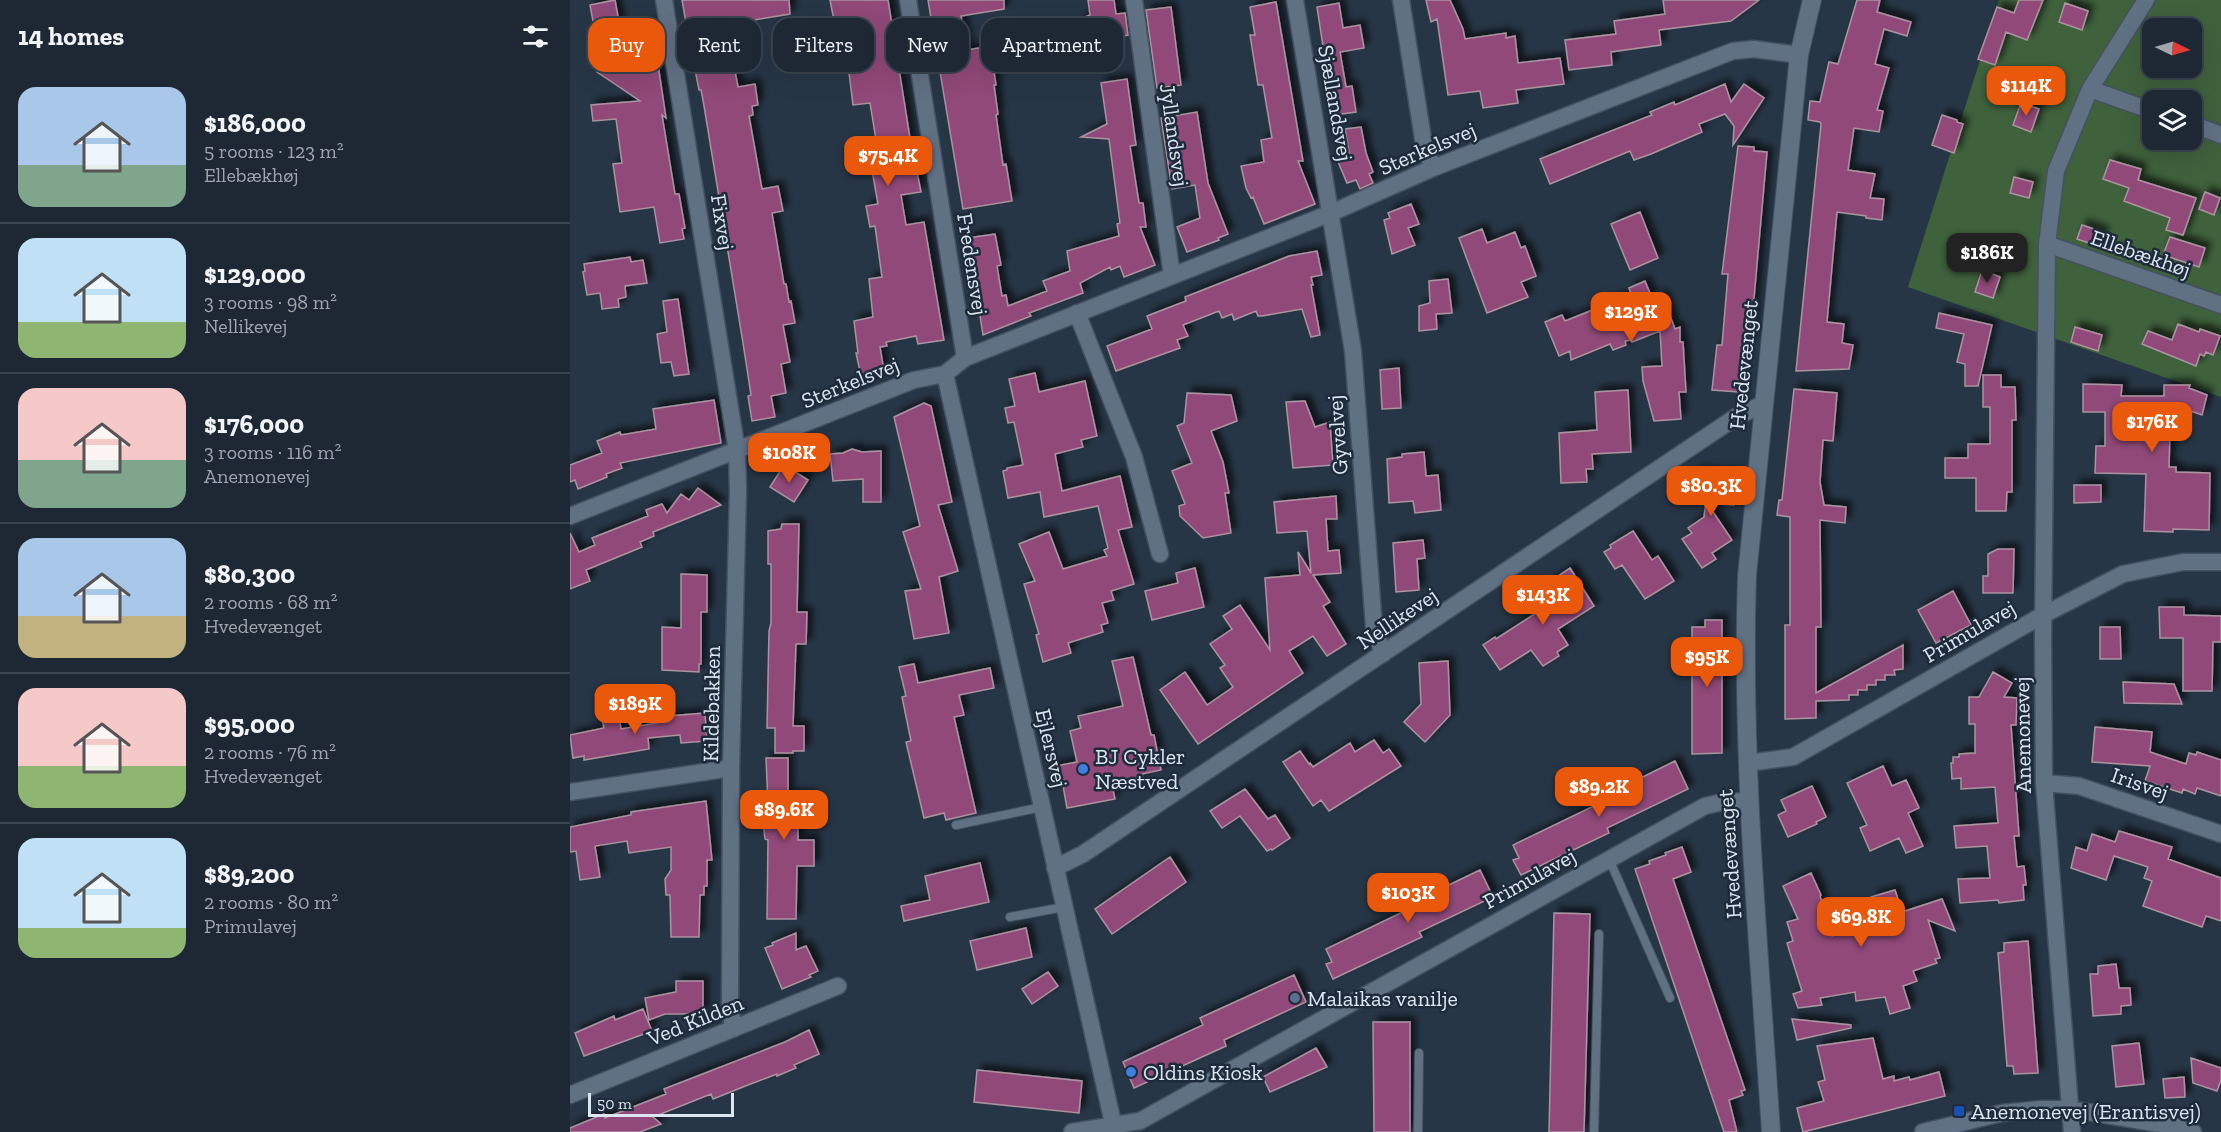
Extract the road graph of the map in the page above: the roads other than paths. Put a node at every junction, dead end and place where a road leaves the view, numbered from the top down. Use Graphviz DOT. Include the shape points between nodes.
graph roads {
  1 [pos="664,0"];
  2 [pos="908,0"];
  3 [pos="1134,0"];
  4 [pos="1295,0"];
  5 [pos="1401,0"];
  6 [pos="1812,0"];
  7 [pos="2146,0"];
  8 [pos="1799,55"];
  9 [pos="2090,89"];
  10 [pos="2142,107"];
  11 [pos="2202,128"];
  12 [pos="2221,135"];
  13 [pos="1433,168"];
  14 [pos="1331,213"];
  15 [pos="2047,244"];
  16 [pos="1172,276"];
  17 [pos="2221,305"];
  18 [pos="1077,313"];
  19 [pos="965,358"];
  20 [pos="945,374"];
  21 [pos="1764,404"];
  22 [pos="737,452"];
  23 [pos="570,516"];
  24 [pos="1160,554"];
  25 [pos="2221,562"];
  26 [pos="2043,615"];
  27 [pos="1383,654"];
  28 [pos="1748,763"];
  29 [pos="731,768"];
  30 [pos="2044,783"];
  31 [pos="570,792"];
  32 [pos="1749,801"];
  33 [pos="1042,807"];
  34 [pos="956,825"];
  35 [pos="2221,834"];
  36 [pos="1609,859"];
  37 [pos="1055,868"];
  38 [pos="1064,907"];
  39 [pos="1010,917"];
  40 [pos="1599,934"];
  41 [pos="838,986"];
  42 [pos="1670,998"];
  43 [pos="734,1029"];
  44 [pos="1419,1053"];
  45 [pos="570,1095"];
  46 [pos="2070,1109"];
  47 [pos="1114,1129"];
  48 [pos="1072,1132"];
  49 [pos="1418,1132"];
  50 [pos="1594,1132"];
  51 [pos="1771,1132"];
  52 [pos="1923,1132"];
  53 [pos="2072,1132"];
  54 [pos="2193,1132"];
  1 -- 22 [label="street, Fixvej"];
  2 -- 19 [label="street, Fredensvej"];
  3 -- 16 [label="street, Jyllandsvej"];
  4 -- 14 [label="street, Sjællandsvej"];
  5 -- 13 [label="street" via="1424,145"];
  6 -- 8 [label="street, Hvedevænget"];
  7 -- 9 [label="street"];
  8 -- 13 [label="street, Sterkelsvej" via="1754,49 1733,51"];
  8 -- 21 [label="street, Hvedevænget"];
  9 -- 10 [label="street"];
  9 -- 15 [label="street" via="2056,171"];
  11 -- 12 [label="street"];
  13 -- 14 [label="street, Sterkelsvej"];
  14 -- 16 [label="street, Sterkelsvej"];
  14 -- 27 [label="street, Gyvelvej" via="1353,351 1374,627"];
  15 -- 17 [label="street, Ellebækhøj"];
  15 -- 26 [label="street, Anemonevej"];
  16 -- 18 [label="street, Sterkelsvej"];
  18 -- 19 [label="street, Sterkelsvej"];
  18 -- 24 [label="street" via="1134,457"];
  19 -- 20 [label="street, Sterkelsvej"];
  20 -- 22 [label="street, Sterkelsvej" via="914,380"];
  20 -- 33 [label="street, Ejlersvej"];
  21 -- 27 [label="street, Nellikevej" via="1736,417"];
  21 -- 28 [label="street, Hvedevænget" via="1747,576"];
  22 -- 23 [label="street, Sterkelsvej"];
  22 -- 29 [label="street, Kildebakken"];
  25 -- 26 [label="street, Primulavej" via="2183,562 2123,574"];
  26 -- 28 [label="street, Primulavej" via="1793,757"];
  26 -- 30 [label="street, Anemonevej"];
  27 -- 37 [label="street, Nellikevej" via="1083,854"];
  28 -- 32 [label="street, Hvedevænget"];
  29 -- 31 [label="street"];
  29 -- 43 [label="street, Kildebakken" via="730,1005"];
  30 -- 35 [label="street, Irisvej" via="2079,786"];
  30 -- 46 [label="street, Anemonevej"];
  32 -- 36 [label="street, Primulavej" via="1705,806"];
  32 -- 51 [label="street, Hvedevænget"];
  33 -- 34 [label="lane"];
  33 -- 37 [label="street, Ejlersvej"];
  36 -- 42 [label="lane"];
  36 -- 47 [label="street, Primulavej" via="1140,1121"];
  37 -- 38 [label="street, Ejlersvej"];
  38 -- 39 [label="lane"];
  38 -- 47 [label="street, Ejlersvej"];
  40 -- 50 [label="lane"];
  41 -- 43 [label="street, Ved Kilden"];
  43 -- 45 [label="street, Ved Kilden"];
  44 -- 49 [label="lane"];
  46 -- 52 [label="street" via="2002,1113"];
  46 -- 53 [label="street, Anemonevej"];
  46 -- 54 [label="street"];
  47 -- 48 [label="street, Primulavej"];
}
